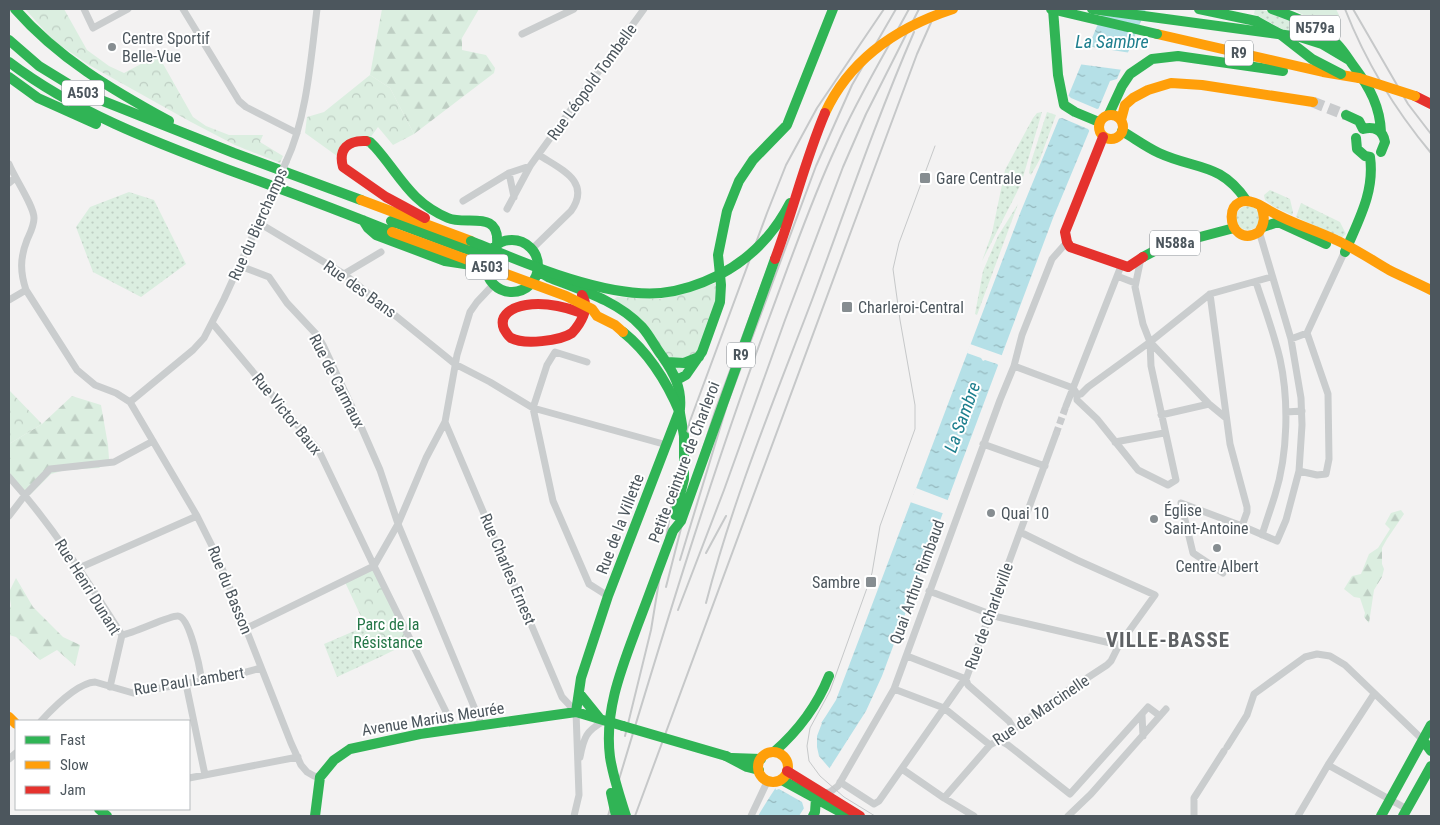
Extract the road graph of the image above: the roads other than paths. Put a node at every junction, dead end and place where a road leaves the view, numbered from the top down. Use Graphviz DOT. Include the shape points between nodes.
graph roads {
  1 [pos="15,9"];
  2 [pos="84,9"];
  3 [pos="128,9"];
  4 [pos="183,9"];
  5 [pos="318,9"];
  6 [pos="574,9"];
  7 [pos="644,9"];
  8 [pos="833,9"];
  9 [pos="953,9"];
  10 [pos="1052,9"];
  11 [pos="1092,9"];
  12 [pos="1199,9"];
  13 [pos="1272,9"];
  14 [pos="522,34"];
  15 [pos="9,40"];
  16 [pos="1349,60"];
  17 [pos="9,62"];
  18 [pos="1322,73"];
  19 [pos="1341,74"];
  20 [pos="9,77"];
  21 [pos="1313,102"];
  22 [pos="1431,104"];
  23 [pos="1109,114"];
  24 [pos="1346,114"];
  25 [pos="143,118"];
  26 [pos="1121,120"];
  27 [pos="1098,121"];
  28 [pos="1122,131"];
  29 [pos="1360,132"];
  30 [pos="1381,132"];
  31 [pos="297,134"];
  32 [pos="1103,137"];
  33 [pos="201,140"];
  34 [pos="178,150"];
  35 [pos="539,155"];
  36 [pos="1374,155"];
  37 [pos="9,164"];
  38 [pos="530,166"];
  39 [pos="509,173"];
  40 [pos="802,175"];
  41 [pos="12,181"];
  42 [pos="514,197"];
  43 [pos="1246,200"];
  44 [pos="462,201"];
  45 [pos="1261,206"];
  46 [pos="508,209"];
  47 [pos="401,210"];
  48 [pos="363,220"];
  49 [pos="259,223"];
  50 [pos="1234,228"];
  51 [pos="1261,229"];
  52 [pos="1066,237"];
  53 [pos="494,247"];
  54 [pos="532,249"];
  55 [pos="1346,250"];
  56 [pos="380,252"];
  57 [pos="1141,258"];
  58 [pos="240,266"];
  59 [pos="1120,266"];
  60 [pos="486,267"];
  61 [pos="538,268"];
  62 [pos="344,274"];
  63 [pos="1117,276"];
  64 [pos="1272,277"];
  65 [pos="534,280"];
  66 [pos="1256,282"];
  67 [pos="1135,283"];
  68 [pos="493,284"];
  69 [pos="26,290"];
  70 [pos="1431,290"];
  71 [pos="1210,294"];
  72 [pos="582,295"];
  73 [pos="9,300"];
  74 [pos="597,316"];
  75 [pos="213,324"];
  76 [pos="1308,333"];
  77 [pos="648,337"];
  78 [pos="1291,339"];
  79 [pos="1150,342"];
  80 [pos="700,356"];
  81 [pos="587,362"];
  82 [pos="667,362"];
  83 [pos="455,364"];
  84 [pos="1014,366"];
  85 [pos="677,380"];
  86 [pos="1075,391"];
  87 [pos="130,402"];
  88 [pos="1209,404"];
  89 [pos="1066,406"];
  90 [pos="533,408"];
  91 [pos="1302,411"];
  92 [pos="1286,412"];
  93 [pos="1161,415"];
  94 [pos="1226,418"];
  95 [pos="445,422"];
  96 [pos="1164,433"];
  97 [pos="1056,434"];
  98 [pos="153,441"];
  99 [pos="1115,442"];
  100 [pos="984,444"];
  101 [pos="667,445"];
  102 [pos="1045,466"];
  103 [pos="1299,471"];
  104 [pos="9,477"];
  105 [pos="25,495"];
  106 [pos="9,516"];
  107 [pos="197,516"];
  108 [pos="398,524"];
  109 [pos="1242,526"];
  110 [pos="673,531"];
  111 [pos="1020,532"];
  112 [pos="1262,535"];
  113 [pos="374,566"];
  114 [pos="79,568"];
  115 [pos="1223,572"];
  116 [pos="929,591"];
  117 [pos="608,596"];
  118 [pos="991,613"];
  119 [pos="245,628"];
  120 [pos="122,635"];
  121 [pos="1119,646"];
  122 [pos="907,656"];
  123 [pos="262,668"];
  124 [pos="829,676"];
  125 [pos="966,679"];
  126 [pos="202,680"];
  127 [pos="186,684"];
  128 [pos="110,687"];
  129 [pos="894,689"];
  130 [pos="579,693"];
  131 [pos="1374,694"];
  132 [pos="944,708"];
  133 [pos="1166,709"];
  134 [pos="576,712"];
  135 [pos="1142,715"];
  136 [pos="1160,716"];
  137 [pos="42,720"];
  138 [pos="602,720"];
  139 [pos="1431,725"];
  140 [pos="482,726"];
  141 [pos="1014,729"];
  142 [pos="455,730"];
  143 [pos="1143,736"];
  144 [pos="790,738"];
  145 [pos="999,740"];
  146 [pos="1423,740"];
  147 [pos="990,745"];
  148 [pos="1431,751"];
  149 [pos="774,752"];
  150 [pos="298,757"];
  151 [pos="729,757"];
  152 [pos="761,759"];
  153 [pos="1328,765"];
  154 [pos="1431,766"];
  155 [pos="902,769"];
  156 [pos="759,770"];
  157 [pos="612,771"];
  158 [pos="578,772"];
  159 [pos="781,772"];
  160 [pos="205,775"];
  161 [pos="320,777"];
  162 [pos="190,778"];
  163 [pos="840,782"];
  164 [pos="819,794"];
  165 [pos="944,798"];
  166 [pos="1390,801"];
  167 [pos="1405,813"];
  168 [pos="315,816"];
  169 [pos="574,816"];
  170 [pos="616,816"];
  171 [pos="626,816"];
  172 [pos="751,816"];
  173 [pos="813,816"];
  174 [pos="848,816"];
  175 [pos="860,816"];
  176 [pos="974,816"];
  177 [pos="1068,816"];
  178 [pos="1194,816"];
  179 [pos="1298,816"];
  180 [pos="1381,816"];
  1 -- 33 [label="main road" via="46,43 67,60"];
  2 -- 3 [label="street" via="93,28"];
  4 -- 31 [label="street" via="239,101"];
  5 -- 31 [label="street, Rue du Bierchamps"];
  6 -- 14 [label="street"];
  7 -- 35 [label="street, Rue Léopold Tombelle"];
  8 -- 80 [label="main road" via="787,125 753,160 739,181 727,211 718,255 721,294"];
  9 -- 40 [label="main road, Petite ceinture de Charleroi / R9, bridge" via="898,32 866,56 826,110"];
  10 -- 18 [label="main road, R9, bridge"];
  10 -- 27 [label="main road" via="1062,102 1066,107"];
  11 -- 16 [label="main road" via="1300,37 1332,49"];
  12 -- 19 [label="main road, bridge" via="1256,21 1280,34 1312,59"];
  13 -- 16 [label="main road, N579a" via="1294,16 1324,34"];
  15 -- 25 [label="main road, A503" via="39,66 83,93"];
  16 -- 30 [label="main road, N579a" via="1375,98"];
  17 -- 34 [label="main road, A503" via="48,90 99,118"];
  18 -- 19 [label="main road, R9"];
  18 -- 23 [label="main road" via="1310,76 1165,56 1143,62 1130,74"];
  19 -- 22 [label="main road, R9, bridge" via="1392,87"];
  20 -- 34 [label="main road" via="38,98 72,114 160,150"];
  21 -- 26 [label="main road" via="1202,84 1171,83 1133,98 1125,105"];
  23 -- 26 [label="main road"];
  23 -- 27 [label="main road"];
  24 -- 29 [label="main road" via="1359,121"];
  25 -- 33 [label="main road, A503"];
  25 -- 53 [label="main road" via="156,130 397,224 469,250"];
  26 -- 28 [label="main road"];
  27 -- 32 [label="main road"];
  28 -- 32 [label="main road" via="1114,139"];
  28 -- 43 [label="main road, N588a" via="1159,153 1217,172 1232,182"];
  29 -- 30 [label="main road" via="1372,127"];
  29 -- 36 [label="main road" via="1357,149 1365,156"];
  30 -- 36 [label="main road" via="1385,144"];
  31 -- 49 [label="street, Rue du Bierchamps, bridge"];
  32 -- 52 [label="main road"];
  33 -- 47 [label="main road, A503"];
  34 -- 48 [label="main road, A503"];
  35 -- 38 [label="street, Rue Léopold Tombelle"];
  35 -- 54 [label="street, Rue Léopold Tombelle" via="574,179 578,195 575,206 562,222"];
  36 -- 55 [label="main road" via="1369,195"];
  37 -- 41 [label="street"];
  38 -- 39 [label="street"];
  38 -- 42 [label="street, Rue Léopold Tombelle"];
  39 -- 42 [label="street"];
  39 -- 44 [label="street"];
  40 -- 47 [label="main road, A503, bridge" via="772,231 747,257 717,276 689,288 656,294 628,294 588,285 448,232"];
  40 -- 110 [label="main road, Petite ceinture de Charleroi / R9, bridge" via="790,219 681,521"];
  41 -- 69 [label="street" via="32,208 34,216 22,252 22,277"];
  42 -- 46 [label="street, Rue Léopold Tombelle"];
  43 -- 45 [label="main road, N588a"];
  43 -- 50 [label="main road" via="1237,204 1232,212"];
  45 -- 51 [label="main road" via="1266,216"];
  45 -- 55 [label="main road, N588a"];
  47 -- 53 [label="main road" via="343,167 341,154 345,147 353,142 370,142 411,194 449,219 488,222 497,238"];
  48 -- 60 [label="main road" via="372,232 397,243 452,263"];
  48 -- 74 [label="main road, A503, bridge" via="566,296 592,309"];
  49 -- 58 [label="street, Rue du Bierchamps"];
  49 -- 62 [label="street, Rue des Bans"];
  50 -- 51 [label="main road, N588a" via="1246,235"];
  50 -- 57 [label="main road, N588a" via="1162,247"];
  51 -- 55 [label="main road, N588a" via="1278,222"];
  51 -- 64 [label="street"];
  52 -- 59 [label="main road" via="1070,247"];
  52 -- 84 [label="street, Quai Arthur Rimbaud" via="1052,259 1022,335"];
  53 -- 54 [label="main road" via="504,241 519,240"];
  53 -- 60 [label="main road"];
  54 -- 61 [label="main road"];
  55 -- 70 [label="main road, N588a"];
  55 -- 76 [label="street"];
  56 -- 62 [label="street"];
  57 -- 59 [label="main road, N588a" via="1128,267"];
  57 -- 67 [label="street"];
  58 -- 75 [label="street, Rue du Bierchamps"];
  58 -- 108 [label="street, Rue de Carmaux" via="269,277 287,303 317,335 359,422"];
  59 -- 63 [label="street"];
  60 -- 68 [label="main road"];
  61 -- 65 [label="main road"];
  61 -- 77 [label="main road" via="548,277 616,306 642,326"];
  62 -- 83 [label="street, Rue des Bans"];
  63 -- 67 [label="street"];
  63 -- 86 [label="street"];
  64 -- 66 [label="street"];
  64 -- 78 [label="street"];
  65 -- 68 [label="main road" via="529,286 514,292 499,289"];
  65 -- 72 [label="main road"];
  66 -- 71 [label="street"];
  66 -- 92 [label="street" via="1280,357"];
  67 -- 79 [label="street"];
  68 -- 83 [label="street" via="470,312"];
  69 -- 73 [label="street"];
  69 -- 87 [label="street" via="77,370 95,385"];
  71 -- 79 [label="street"];
  71 -- 94 [label="street"];
  72 -- 74 [label="main road" via="586,304 583,317 574,331 559,338 520,340 505,332 503,319 507,312 532,304 547,304 568,308 587,315"];
  72 -- 77 [label="main road" via="615,312"];
  74 -- 110 [label="main road, bridge" via="628,335 650,357 672,391 680,413 685,468"];
  75 -- 87 [label="street, Rue du Bierchamps" via="193,350"];
  75 -- 113 [label="street, Rue Victor Baux" via="319,451"];
  76 -- 78 [label="street"];
  76 -- 103 [label="street" via="1328,394 1329,459 1326,474"];
  77 -- 82 [label="main road"];
  78 -- 91 [label="street"];
  79 -- 86 [label="street" via="1081,394"];
  79 -- 88 [label="street"];
  79 -- 93 [label="street" via="1151,366"];
  80 -- 82 [label="main road" via="684,363"];
  80 -- 85 [label="main road" via="686,375"];
  81 -- 90 [label="street" via="555,352 547,365"];
  82 -- 85 [label="main road"];
  83 -- 90 [label="street, Rue des Bans"];
  83 -- 95 [label="street"];
  84 -- 86 [label="street"];
  84 -- 100 [label="street, Quai Arthur Rimbaud"];
  85 -- 101 [label="main road, Rue de la Villette" via="681,402"];
  86 -- 89 [label="street"];
  86 -- 99 [label="street" via="1077,400"];
  87 -- 98 [label="street, Rue du Basson"];
  88 -- 93 [label="street"];
  88 -- 94 [label="street"];
  90 -- 101 [label="street, Rue des Bans"];
  90 -- 117 [label="street" via="553,502 589,584"];
  91 -- 92 [label="street"];
  91 -- 103 [label="street"];
  92 -- 112 [label="street" via="1276,494"];
  93 -- 96 [label="street"];
  94 -- 109 [label="street" via="1231,452 1247,507"];
  95 -- 108 [label="street"];
  95 -- 134 [label="street, Rue Charles Ernest" via="562,697"];
  96 -- 99 [label="street"];
  96 -- 99 [label="street" via="1176,480 1168,485 1138,470"];
  97 -- 102 [label="street, Rue de Charleville"];
  98 -- 105 [label="street" via="114,462 50,469"];
  98 -- 107 [label="street, Rue du Basson"];
  100 -- 102 [label="street"];
  100 -- 116 [label="street, Quai Arthur Rimbaud"];
  101 -- 117 [label="main road, Rue de la Villette"];
  102 -- 111 [label="street, Rue de Charleville"];
  103 -- 112 [label="street" via="1277,541"];
  104 -- 105 [label="street, Rue Henri Dunant"];
  105 -- 106 [label="street"];
  105 -- 114 [label="street, Rue Henri Dunant"];
  107 -- 114 [label="street"];
  107 -- 119 [label="street, Rue du Basson" via="218,558"];
  108 -- 113 [label="street"];
  108 -- 140 [label="street, Rue de Carmaux"];
  109 -- 112 [label="street"];
  109 -- 115 [label="street" via="1181,503 1193,554"];
  110 -- 157 [label="main road, Petite ceinture de Charleroi / R9, bridge" via="613,698 609,745"];
  111 -- 118 [label="street, Rue de Charleville"];
  111 -- 121 [label="street, Rue de Marcinelle" via="1155,595"];
  113 -- 119 [label="street"];
  113 -- 142 [label="street, Rue Victor Baux"];
  114 -- 120 [label="street, Rue Henri Dunant"];
  116 -- 118 [label="street"];
  116 -- 122 [label="street, Quai Arthur Rimbaud"];
  117 -- 130 [label="main road, Rue de la Villette" via="580,678"];
  118 -- 121 [label="street"];
  118 -- 125 [label="street, Rue de Charleville"];
  119 -- 123 [label="street, Rue du Basson"];
  120 -- 126 [label="street" via="172,617 183,618 191,634"];
  120 -- 128 [label="street, Rue Henri Dunant"];
  121 -- 141 [label="street, Rue de Marcinelle" via="1107,666"];
  122 -- 125 [label="street"];
  122 -- 129 [label="street, Quai Arthur Rimbaud"];
  123 -- 126 [label="street, Rue Paul Lambert"];
  123 -- 150 [label="street, Rue du Basson"];
  124 -- 144 [label="main road" via="818,700"];
  125 -- 132 [label="street, Rue de Charleville"];
  125 -- 141 [label="street"];
  126 -- 127 [label="street, Rue Paul Lambert"];
  127 -- 128 [label="street, Rue Paul Lambert" via="133,694"];
  127 -- 160 [label="street"];
  128 -- 137 [label="street, Rue Paul Lambert" via="89,682"];
  129 -- 132 [label="street"];
  129 -- 163 [label="street, Quai Arthur Rimbaud"];
  130 -- 134 [label="main road, Rue de la Villette"];
  130 -- 138 [label="main road"];
  131 -- 146 [label="street"];
  131 -- 153 [label="street"];
  131 -- 178 [label="street" via="1338,660 1317,654 1306,657 1254,694 1247,715 1194,798"];
  132 -- 147 [label="street"];
  132 -- 155 [label="street, Rue de Charleville"];
  133 -- 136 [label="street"];
  134 -- 138 [label="main road, Avenue Marius Meurée"];
  134 -- 140 [label="main road, Avenue Marius Meurée"];
  134 -- 158 [label="street"];
  135 -- 136 [label="street" via="1148,707"];
  135 -- 143 [label="street"];
  135 -- 145 [label="street" via="1070,794"];
  136 -- 143 [label="street"];
  138 -- 151 [label="main road, Avenue Marius Meurée, bridge"];
  138 -- 158 [label="street" via="584,740"];
  139 -- 146 [label="main road"];
  140 -- 142 [label="main road, Avenue Marius Meurée"];
  141 -- 145 [label="street, Rue de Marcinelle"];
  142 -- 161 [label="main road, Avenue Marius Meurée" via="350,749 334,760"];
  143 -- 177 [label="street"];
  144 -- 149 [label="main road"];
  144 -- 159 [label="main road"];
  145 -- 147 [label="street, Rue de Marcinelle"];
  146 -- 148 [label="main road"];
  146 -- 166 [label="main road"];
  147 -- 165 [label="street, Rue de Marcinelle"];
  149 -- 152 [label="main road"];
  149 -- 159 [label="main road" via="783,755"];
  150 -- 160 [label="street"];
  150 -- 161 [label="street, Rue du Basson" via="307,772"];
  151 -- 152 [label="main road, Avenue Marius Meurée"];
  151 -- 156 [label="main road, Avenue Marius Meurée"];
  152 -- 156 [label="main road"];
  153 -- 166 [label="street"];
  153 -- 179 [label="street"];
  154 -- 167 [label="main road"];
  155 -- 163 [label="street, Rue de Charleville" via="874,804"];
  155 -- 165 [label="street"];
  156 -- 159 [label="main road" via="762,777"];
  157 -- 170 [label="main road, bridge" via="609,784"];
  157 -- 171 [label="main road, Petite ceinture de Charleroi / R9, bridge"];
  158 -- 169 [label="street" via="579,795"];
  159 -- 164 [label="main road"];
  159 -- 172 [label="street"];
  160 -- 162 [label="street"];
  161 -- 168 [label="main road"];
  163 -- 164 [label="street, Quai Arthur Rimbaud" via="835,790"];
  164 -- 173 [label="main road"];
  164 -- 174 [label="main road"];
  164 -- 175 [label="main road"];
  165 -- 176 [label="street"];
  166 -- 167 [label="street"];
  166 -- 180 [label="main road"];
}
